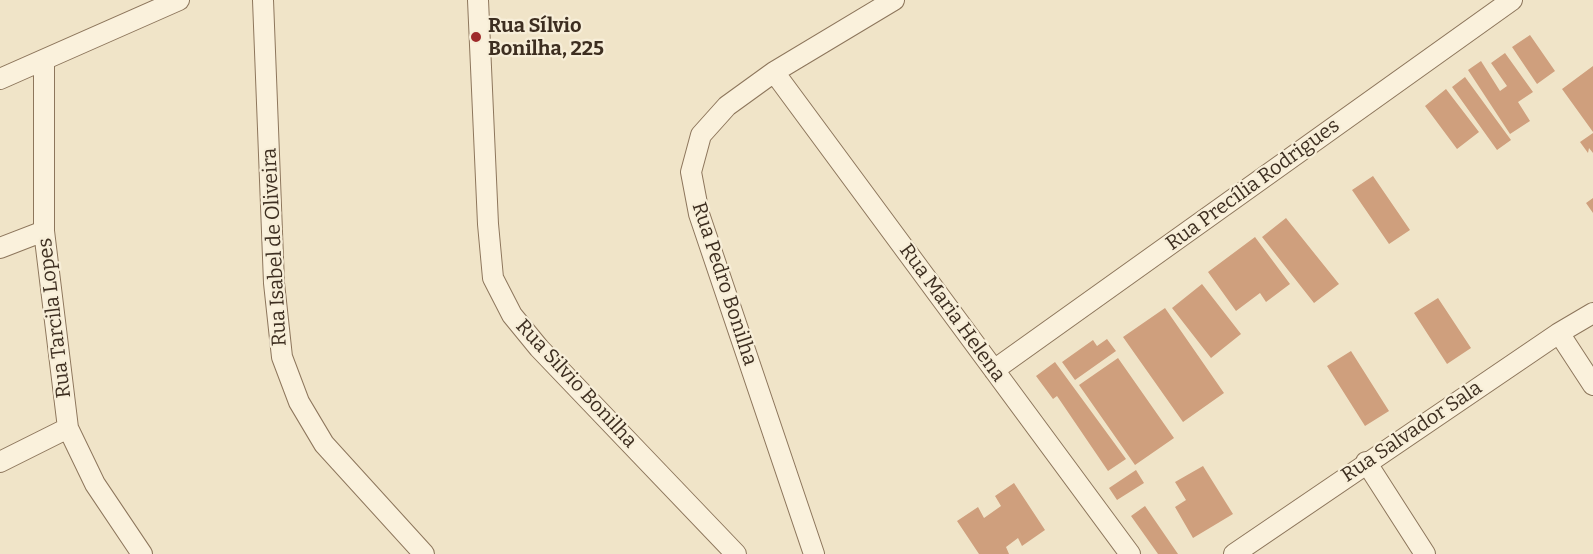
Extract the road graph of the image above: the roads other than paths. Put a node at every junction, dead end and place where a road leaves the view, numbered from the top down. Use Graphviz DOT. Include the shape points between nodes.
graph roads {
  1 [pos="178,0"];
  2 [pos="263,0"];
  3 [pos="478,0"];
  4 [pos="894,0"];
  5 [pos="1512,0"];
  6 [pos="44,61"];
  7 [pos="774,72"];
  8 [pos="0,79"];
  9 [pos="44,231"];
  10 [pos="0,248"];
  11 [pos="1593,313"];
  12 [pos="1559,333"];
  13 [pos="994,370"];
  14 [pos="1593,385"];
  15 [pos="68,428"];
  16 [pos="0,462"];
  17 [pos="1366,462"];
  18 [pos="142,554"];
  19 [pos="424,554"];
  20 [pos="736,554"];
  21 [pos="814,554"];
  22 [pos="1130,554"];
  23 [pos="1234,554"];
  24 [pos="1425,554"];
  1 -- 6 [label="street"];
  2 -- 19 [label="street, Rua Isabel de Oliveira" via="274,283 282,357 299,402 324,444"];
  3 -- 20 [label="street, Rua Silvio Bonilha" via="493,278 512,315 539,348"];
  4 -- 7 [label="street, Rua Pedro Bonilha"];
  5 -- 13 [label="street, Rua Precília Rodrigues"];
  6 -- 8 [label="street"];
  6 -- 9 [label="street, Rua Tarcila Lopes"];
  7 -- 13 [label="street, Rua Maria Helena"];
  7 -- 21 [label="street, Rua Pedro Bonilha" via="727,106 701,135 692,172 699,214"];
  9 -- 10 [label="street"];
  9 -- 15 [label="street, Rua Tarcila Lopes"];
  11 -- 12 [label="street, Rua Salvador Sala"];
  12 -- 14 [label="street"];
  12 -- 17 [label="street, Rua Salvador Sala"];
  13 -- 22 [label="street, Rua Maria Helena"];
  15 -- 16 [label="street"];
  15 -- 18 [label="street, Rua Tarcila Lopes" via="95,484"];
  17 -- 23 [label="street, Rua Salvador Sala"];
  17 -- 24 [label="street"];
}
